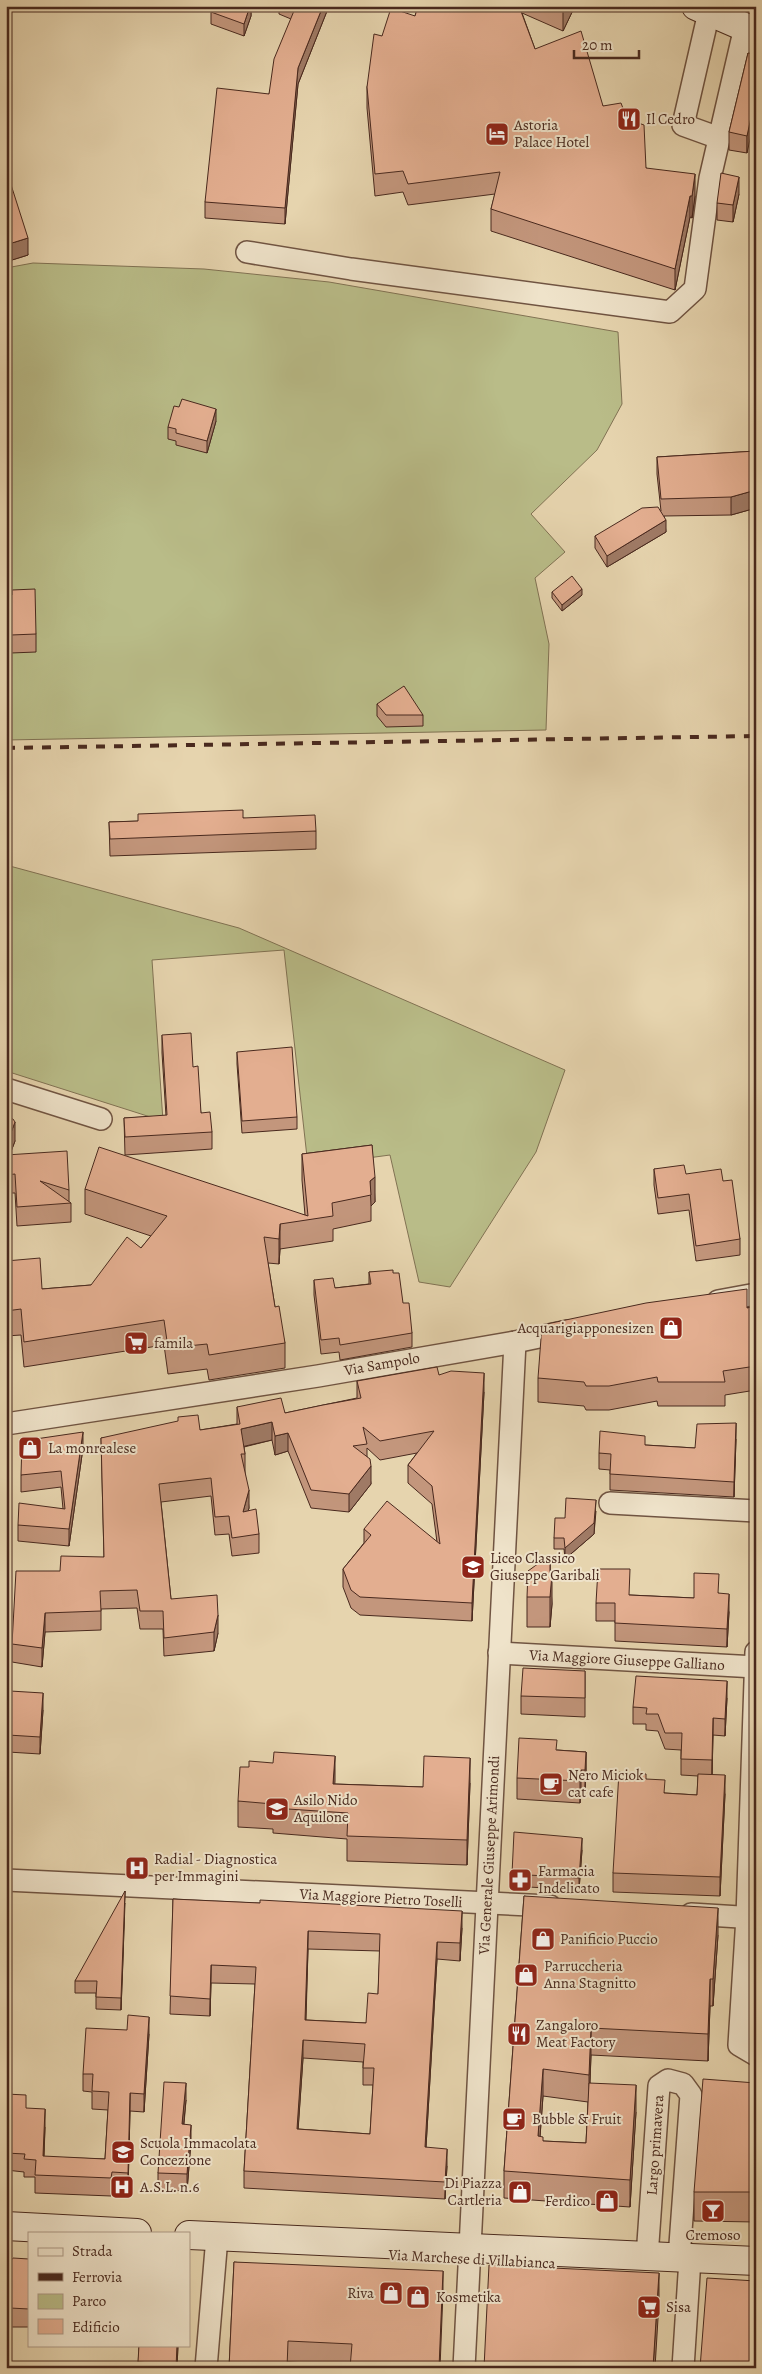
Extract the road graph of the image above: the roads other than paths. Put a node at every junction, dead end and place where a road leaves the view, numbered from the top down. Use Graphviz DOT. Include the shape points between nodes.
graph roads {
  1 [pos="702,9"];
  2 [pos="752,25"];
  3 [pos="719,138"];
  4 [pos="246,252"];
  5 [pos="6,1090"];
  6 [pos="101,1119"];
  7 [pos="756,1294"];
  8 [pos="702,1304"];
  9 [pos="591,1326"];
  10 [pos="514,1342"];
  11 [pos="6,1424"];
  12 [pos="610,1503"];
  13 [pos="756,1511"];
  14 [pos="499,1653"];
  15 [pos="755,1662"];
  16 [pos="6,1880"];
  17 [pos="486,1902"];
  18 [pos="573,1907"];
  19 [pos="670,1913"];
  20 [pos="751,1918"];
  21 [pos="756,2055"];
  22 [pos="6,2226"];
  23 [pos="118,2232"];
  24 [pos="190,2235"];
  25 [pos="6,2237"];
  26 [pos="28,2238"];
  27 [pos="216,2242"];
  28 [pos="190,2245"];
  29 [pos="470,2253"];
  30 [pos="648,2257"];
  31 [pos="686,2262"];
  32 [pos="756,2262"];
  33 [pos="756,2273"];
  34 [pos="206,2368"];
  35 [pos="464,2368"];
  36 [pos="684,2368"];
  1 -- 2 [label="street"];
  1 -- 3 [label="street" via="683,125"];
  2 -- 3 [label="street"];
  3 -- 4 [label="street" via="710,178 695,288 670,312"];
  5 -- 6 [label="street"];
  7 -- 8 [label="street"];
  9 -- 10 [label="street, Via Sampolo"];
  10 -- 11 [label="street, Via Sampolo"];
  10 -- 14 [label="street, Via Generale Giuseppe Arimondi"];
  12 -- 13 [label="street"];
  14 -- 15 [label="street, Via Maggiore Giuseppe Galliano"];
  14 -- 17 [label="street, Via Generale Giuseppe Arimondi"];
  15 -- 20 [label="street"];
  16 -- 17 [label="street, Via Maggiore Pietro Toselli"];
  17 -- 18 [label="street, Via Maggiore Pietro Toselli"];
  17 -- 29 [label="street, Via Generale Giuseppe Arimondi"];
  19 -- 20 [label="street"];
  20 -- 21 [label="street" via="739,2045"];
  22 -- 23 [label="street"];
  24 -- 27 [label="street, Via Marchese di Villabianca"];
  25 -- 26 [label="street"];
  27 -- 28 [label="street, Via Marchese di Villabianca"];
  27 -- 29 [label="street, Via Marchese di Villabianca"];
  27 -- 34 [label="street"];
  29 -- 30 [label="street, Via Marchese di Villabianca"];
  29 -- 31 [label="street, Via Marchese di Villabianca"];
  29 -- 35 [label="street, Via Generale Giuseppe Arimondi"];
  30 -- 31 [label="street, Via Marchese di Villabianca"];
  30 -- 31 [label="street, Largo primavera" via="659,2086 668,2080 683,2084 691,2095"];
  31 -- 32 [label="street, Via Marchese di Villabianca"];
  31 -- 33 [label="street, Via Marchese di Villabianca"];
  31 -- 36 [label="street"];
}
